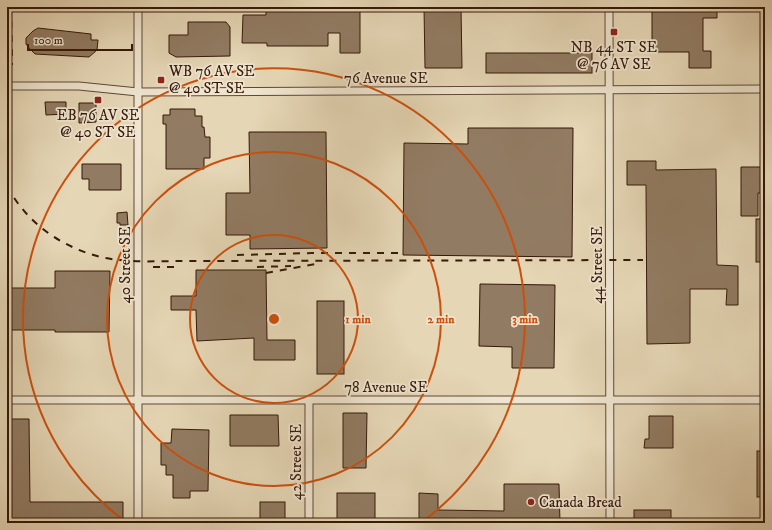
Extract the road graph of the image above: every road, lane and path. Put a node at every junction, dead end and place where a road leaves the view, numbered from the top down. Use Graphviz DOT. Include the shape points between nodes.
graph roads {
  1 [pos="138,7"];
  2 [pos="609,7"];
  3 [pos="7,86"];
  4 [pos="609,89"];
  5 [pos="765,89"];
  6 [pos="138,92"];
  7 [pos="138,399"];
  8 [pos="7,400"];
  9 [pos="610,400"];
  10 [pos="765,400"];
  11 [pos="309,401"];
  12 [pos="138,523"];
  13 [pos="309,523"];
  14 [pos="610,523"];
  1 -- 6 [label="street, 40 Street SE"];
  2 -- 4 [label="street, 44 Street SE"];
  3 -- 6 [label="street, 76 Avenue SE" via="79,86"];
  4 -- 5 [label="street, 76 Avenue SE"];
  4 -- 6 [label="street, 76 Avenue SE"];
  4 -- 9 [label="street, 44 Street SE"];
  6 -- 7 [label="street, 40 Street SE"];
  7 -- 8 [label="street, 78 Avenue SE"];
  7 -- 11 [label="street, 78 Avenue SE"];
  7 -- 12 [label="street, 40 Street SE"];
  9 -- 10 [label="street, 78 Avenue SE"];
  9 -- 11 [label="street, 78 Avenue SE"];
  9 -- 14 [label="street, 44 Street SE"];
  11 -- 13 [label="street, 42 Street SE"];
}
